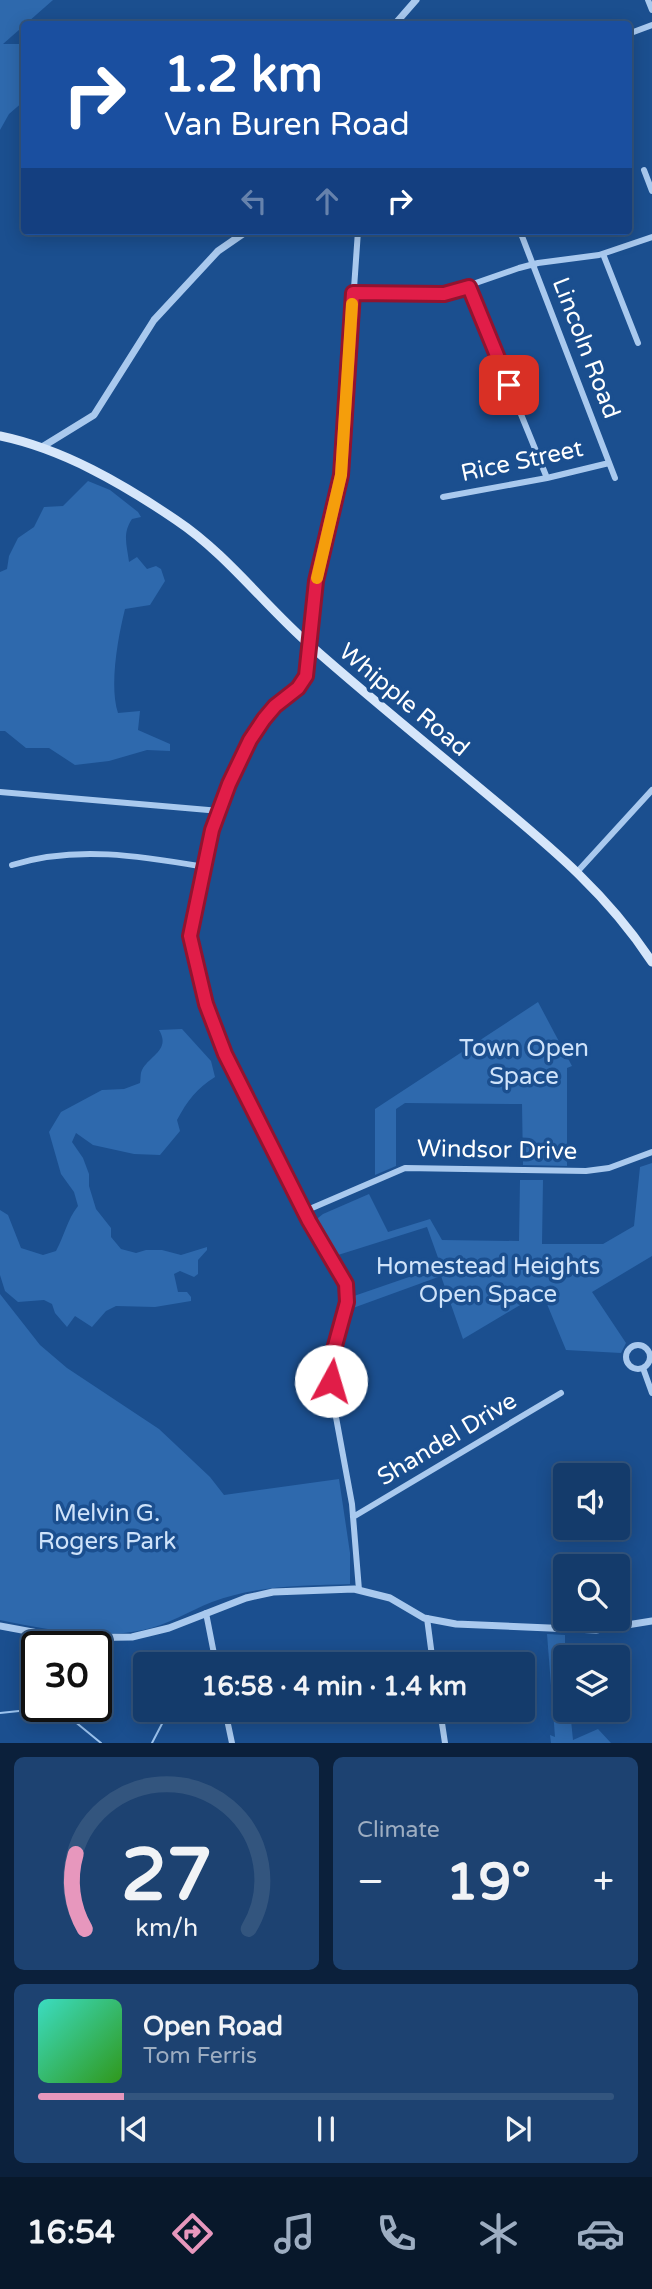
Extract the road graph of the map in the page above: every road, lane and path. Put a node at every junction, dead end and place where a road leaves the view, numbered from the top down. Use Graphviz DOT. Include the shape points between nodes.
graph roads {
  1 [pos="416,0"];
  2 [pos="648,0"];
  3 [pos="652,10"];
  4 [pos="398,21"];
  5 [pos="652,26"];
  6 [pos="632,33"];
  7 [pos="644,170"];
  8 [pos="652,191"];
  9 [pos="241,235"];
  10 [pos="358,235"];
  11 [pos="522,235"];
  12 [pos="652,237"];
  13 [pos="603,254"];
  14 [pos="533,264"];
  15 [pos="469,287"];
  16 [pos="353,293"];
  17 [pos="638,343"];
  18 [pos="0,436"];
  19 [pos="42,447"];
  20 [pos="609,463"];
  21 [pos="547,478"];
  22 [pos="615,478"];
  23 [pos="443,497"];
  24 [pos="309,645"];
  25 [pos="652,790"];
  26 [pos="0,792"];
  27 [pos="220,811"];
  28 [pos="12,865"];
  29 [pos="205,867"];
  30 [pos="578,871"];
  31 [pos="652,962"];
  32 [pos="652,1152"];
  33 [pos="304,1211"];
  34 [pos="643,1368"];
  35 [pos="561,1393"];
  36 [pos="652,1393"];
  37 [pos="353,1517"];
  38 [pos="359,1590"];
  39 [pos="206,1614"];
  40 [pos="427,1618"];
  41 [pos="652,1621"];
  42 [pos="0,1626"];
  43 [pos="214,1652"];
  44 [pos="431,1652"];
  45 [pos="228,1722"];
  46 [pos="442,1722"];
  47 [pos="232,1743"];
  48 [pos="446,1743"];
  1 -- 4 [label="street"];
  2 -- 3 [label="street"];
  5 -- 6 [label="street"];
  7 -- 8 [label="street"];
  9 -- 19 [label="street" via="218,251 155,320 94,415"];
  10 -- 16 [label="street"];
  11 -- 14 [label="street, Lincoln Road"];
  12 -- 13 [label="street"];
  13 -- 14 [label="street"];
  13 -- 17 [label="street"];
  14 -- 15 [label="street"];
  14 -- 20 [label="street, Lincoln Road"];
  15 -- 16 [label="street" via="444,294"];
  15 -- 21 [label="street"];
  16 -- 24 [label="street" via="341,475 316,581"];
  18 -- 19 [label="main road, Whipple Road"];
  19 -- 24 [label="main road, Whipple Road" via="81,464 178,521"];
  20 -- 21 [label="street, Rice Street"];
  20 -- 22 [label="street, Lincoln Road"];
  21 -- 23 [label="street, Rice Street"];
  24 -- 27 [label="street" via="306,676 250,740"];
  24 -- 30 [label="main road, Whipple Road"];
  25 -- 30 [label="street"];
  26 -- 27 [label="street"];
  27 -- 29 [label="street"];
  28 -- 29 [label="street" via="71,853"];
  29 -- 33 [label="street" via="190,936 206,1004 225,1054"];
  30 -- 31 [label="main road, Whipple Road" via="635,935"];
  32 -- 33 [label="street, Windsor Drive" via="586,1171 405,1168"];
  33 -- 37 [label="street" via="346,1284 347,1302 331,1370"];
  34 -- 36 [label="street"];
  35 -- 37 [label="street, Shandel Drive"];
  37 -- 38 [label="street"];
  38 -- 39 [label="street" via="273,1592"];
  38 -- 40 [label="street" via="390,1598"];
  39 -- 42 [label="street" via="132,1637 65,1638"];
  39 -- 43 [label="street"];
  40 -- 41 [label="street" via="489,1627 596,1630"];
  40 -- 44 [label="street"];
  45 -- 47 [label="street"];
  46 -- 48 [label="street"];
}
